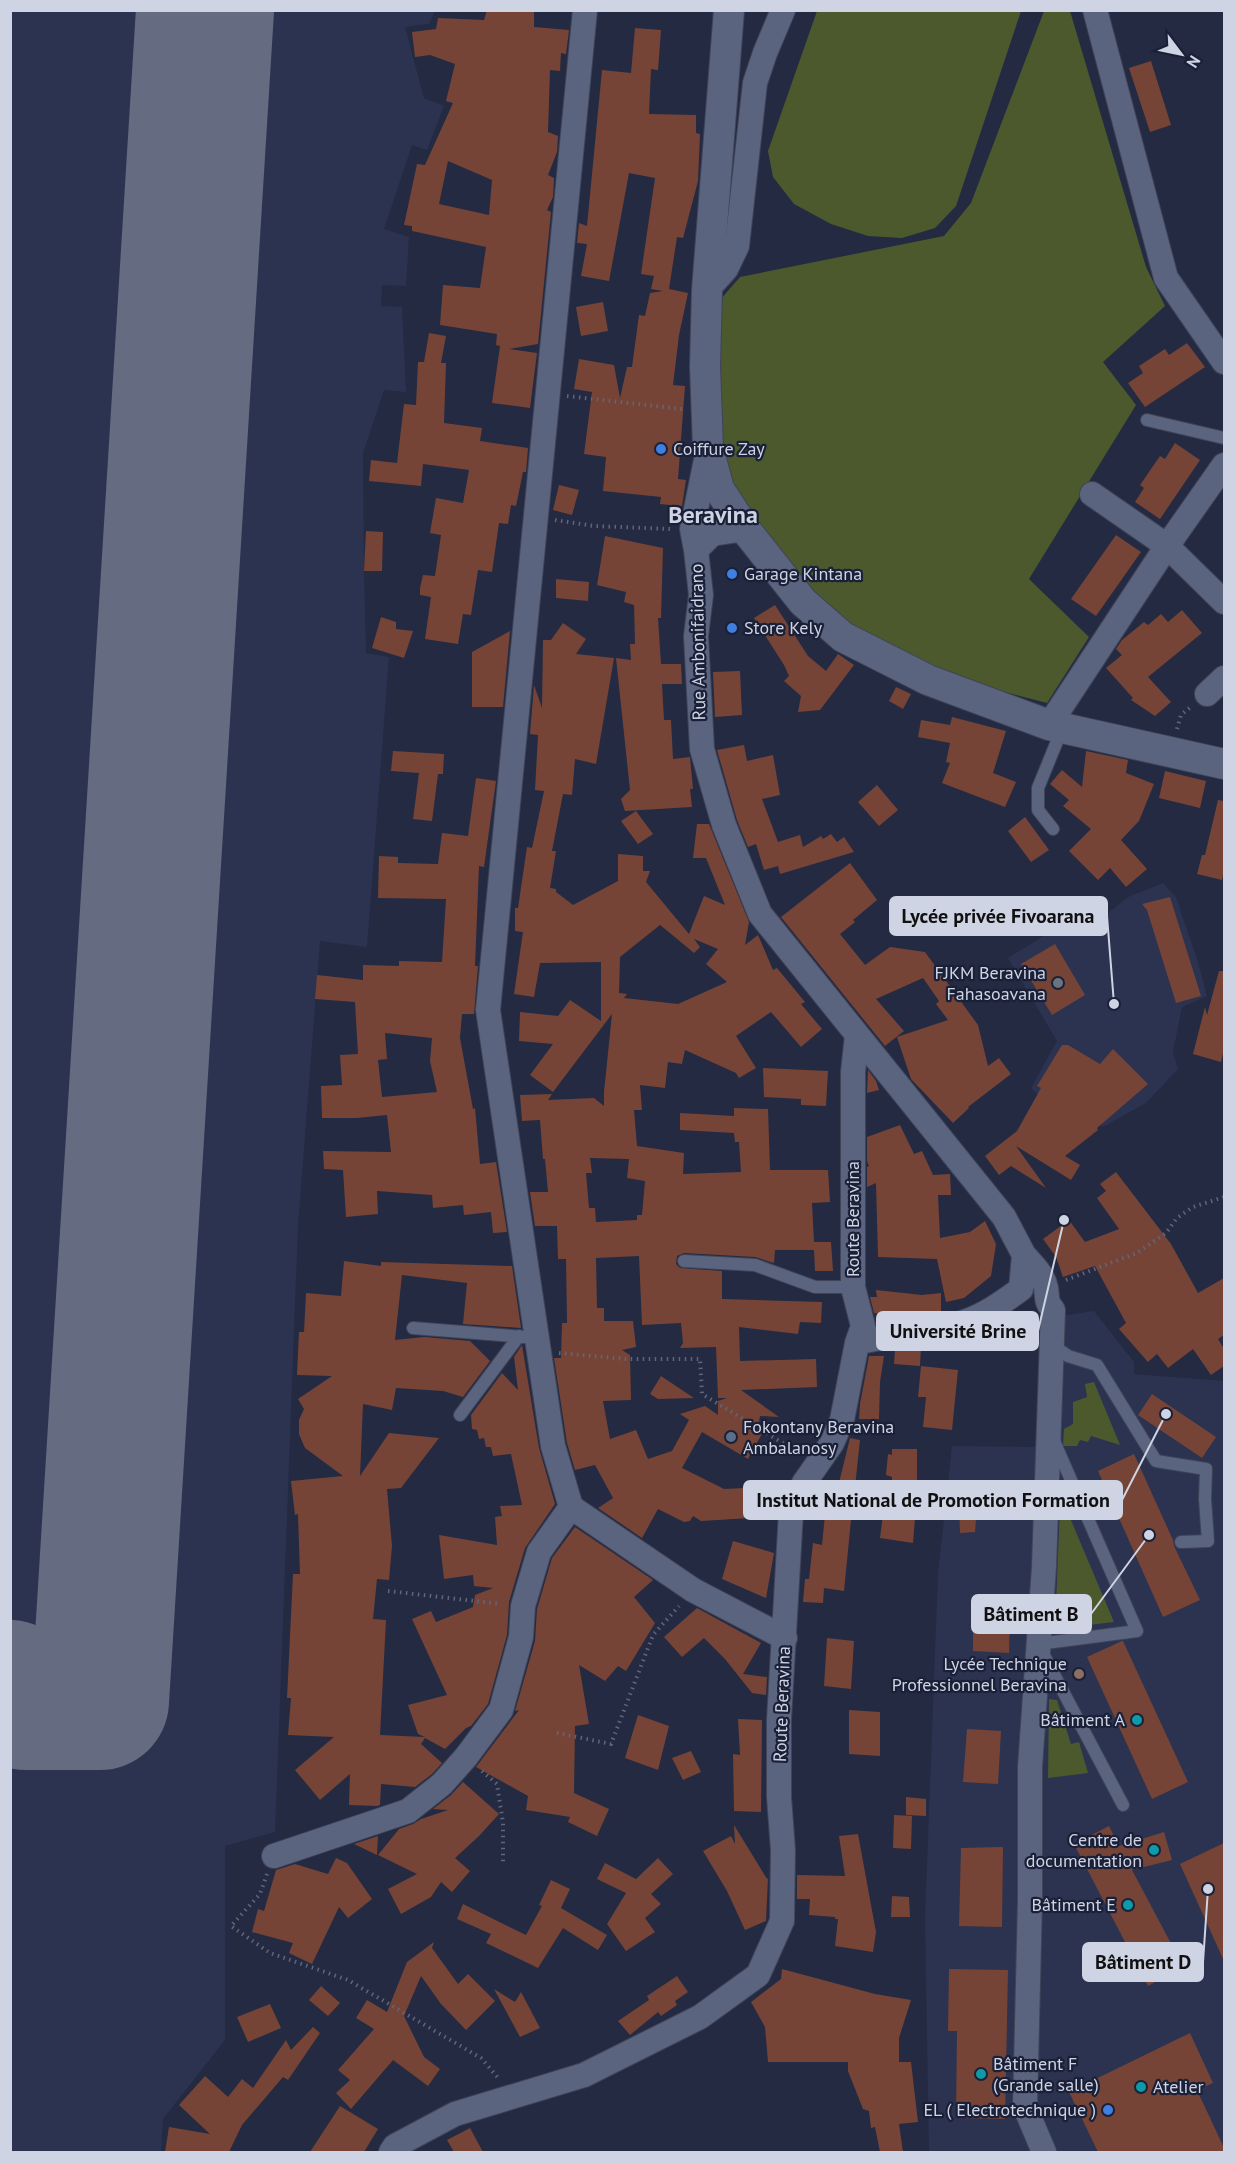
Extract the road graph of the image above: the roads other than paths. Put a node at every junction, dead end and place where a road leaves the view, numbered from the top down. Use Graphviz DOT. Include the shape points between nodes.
graph roads {
  1 [pos="585,10"];
  2 [pos="729,10"];
  3 [pos="783,10"];
  4 [pos="1095,10"];
  5 [pos="707,290"];
  6 [pos="1224,362"];
  7 [pos="1147,420"];
  8 [pos="1224,438"];
  9 [pos="708,448"];
  10 [pos="1224,465"];
  11 [pos="1092,494"];
  12 [pos="745,529"];
  13 [pos="694,540"];
  14 [pos="1167,546"];
  15 [pos="1224,602"];
  16 [pos="1224,678"];
  17 [pos="1206,694"];
  18 [pos="1055,726"];
  19 [pos="1224,764"];
  20 [pos="1053,829"];
  21 [pos="857,1035"];
  22 [pos="1024,1255"];
  23 [pos="684,1261"];
  24 [pos="853,1287"];
  25 [pos="413,1328"];
  26 [pos="532,1342"];
  27 [pos="857,1343"];
  28 [pos="1051,1344"];
  29 [pos="460,1415"];
  30 [pos="1049,1432"];
  31 [pos="571,1507"];
  32 [pos="1181,1542"];
  33 [pos="785,1638"];
  34 [pos="1038,1644"];
  35 [pos="1123,1805"];
  36 [pos="274,1856"];
  37 [pos="391,2152"];
  38 [pos="1044,2152"];
  1 -- 26 [label="street" via="488,1010"];
  2 -- 5 [label="street"];
  3 -- 5 [label="street" via="755,82 737,246 726,269"];
  4 -- 6 [label="street" via="1166,278"];
  5 -- 9 [label="street"];
  7 -- 8 [label="lane"];
  9 -- 12 [label="street" via="719,489"];
  9 -- 13 [label="street"];
  10 -- 14 [label="street"];
  11 -- 14 [label="street"];
  12 -- 13 [label="street, Rue Ambonifaidrano"];
  12 -- 18 [label="street" via="803,602 843,637 928,680"];
  13 -- 21 [label="street, Rue Ambonifaidrano" via="701,595 696,636 702,749 724,825 760,914"];
  14 -- 15 [label="street"];
  14 -- 18 [label="street"];
  16 -- 17 [label="street"];
  18 -- 19 [label="street"];
  18 -- 20 [label="lane" via="1038,788 1038,810"];
  21 -- 22 [label="street, Rue Ambonifaidrano" via="1004,1217"];
  21 -- 24 [label="street, Route Beravina" via="853,1072"];
  22 -- 27 [label="street" via="1021,1289 994,1308 963,1322"];
  22 -- 28 [label="street, Rue Ambonifaidrano" via="1046,1287 1046,1300 1053,1311"];
  23 -- 24 [label="lane" via="756,1265 815,1287"];
  24 -- 27 [label="street, Route Beravina" via="863,1326"];
  25 -- 26 [label="lane"];
  26 -- 29 [label="lane"];
  26 -- 31 [label="street" via="553,1446"];
  27 -- 33 [label="street, Route Beravina" via="842,1420 791,1512"];
  28 -- 30 [label="street, Rue Ambonifaidrano"];
  28 -- 32 [label="lane" via="1068,1356 1097,1365 1156,1461 1206,1469 1208,1541"];
  30 -- 34 [label="street, Rue Ambonifaidrano"];
  30 -- 34 [label="lane" via="1137,1631"];
  31 -- 33 [label="street" via="693,1590"];
  31 -- 36 [label="street" via="539,1552 501,1710 466,1757 441,1784 408,1810"];
  33 -- 37 [label="street, Route Beravina" via="779,1720 782,1921 758,1976 700,2017 584,2076 454,2114 395,2146"];
  34 -- 35 [label="lane"];
  34 -- 38 [label="street, Rue Ambonifaidrano" via="1030,1767 1025,2107"];
}
